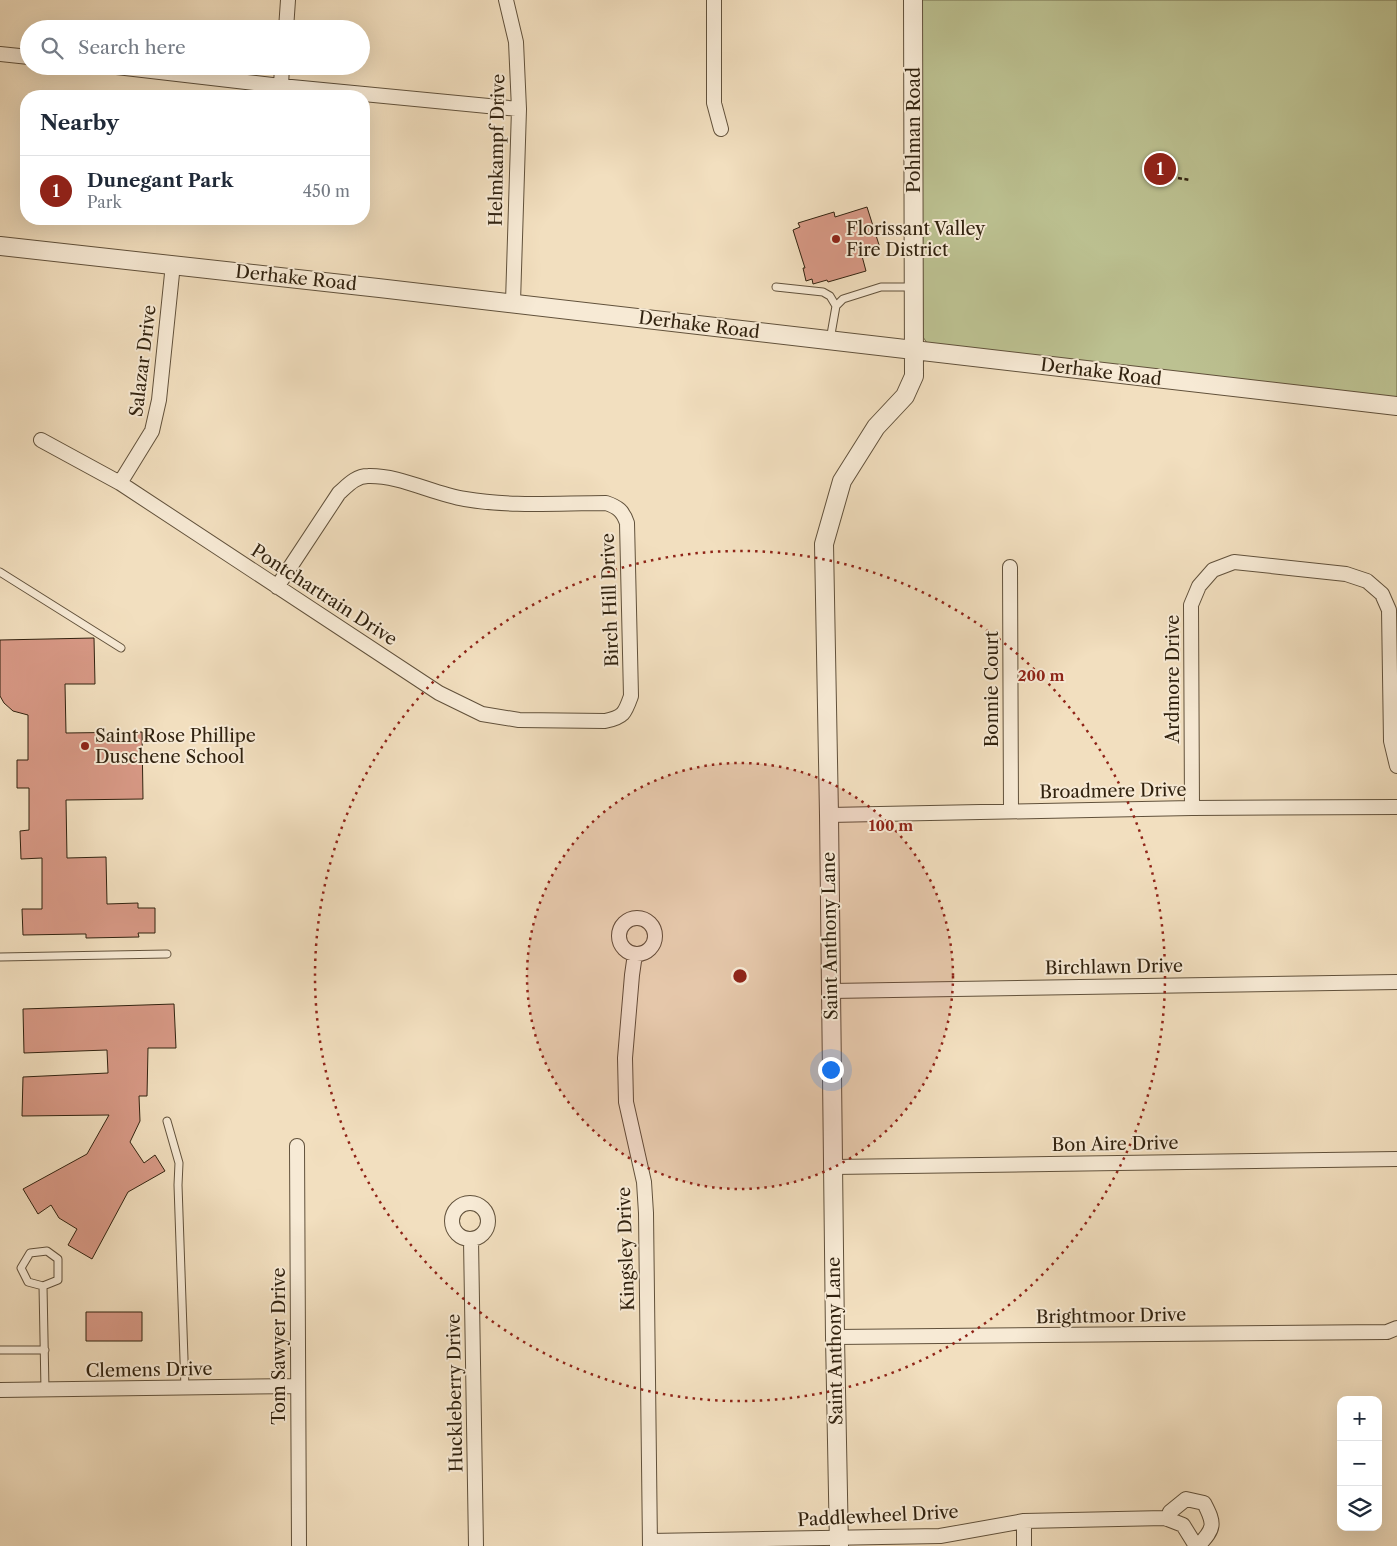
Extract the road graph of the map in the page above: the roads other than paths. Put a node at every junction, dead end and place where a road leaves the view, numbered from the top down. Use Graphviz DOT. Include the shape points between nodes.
graph roads {
  1 [pos="288,0"];
  2 [pos="506,0"];
  3 [pos="714,0"];
  4 [pos="913,0"];
  5 [pos="287,20"];
  6 [pos="0,54"];
  7 [pos="20,56"];
  8 [pos="186,75"];
  9 [pos="282,75"];
  10 [pos="281,86"];
  11 [pos="324,90"];
  12 [pos="370,94"];
  13 [pos="519,108"];
  14 [pos="721,129"];
  15 [pos="0,246"];
  16 [pos="173,264"];
  17 [pos="776,287"];
  18 [pos="914,288"];
  19 [pos="514,302"];
  20 [pos="836,306"];
  21 [pos="830,341"];
  22 [pos="915,351"];
  23 [pos="1397,406"];
  24 [pos="41,440"];
  25 [pos="120,483"];
  26 [pos="1010,567"];
  27 [pos="0,572"];
  28 [pos="277,587"];
  29 [pos="120,648"];
  30 [pos="605,721"];
  31 [pos="1397,766"];
  32 [pos="1397,807"];
  33 [pos="1192,808"];
  34 [pos="1011,811"];
  35 [pos="829,815"];
  36 [pos="168,954"];
  37 [pos="635,954"];
  38 [pos="0,957"];
  39 [pos="1397,982"];
  40 [pos="831,990"];
  41 [pos="167,1122"];
  42 [pos="297,1146"];
  43 [pos="1397,1159"];
  44 [pos="833,1167"];
  45 [pos="471,1240"];
  46 [pos="43,1286"];
  47 [pos="1392,1330"];
  48 [pos="835,1337"];
  49 [pos="0,1350"];
  50 [pos="44,1350"];
  51 [pos="298,1386"];
  52 [pos="185,1388"];
  53 [pos="0,1390"];
  54 [pos="45,1390"];
  55 [pos="1167,1519"];
  56 [pos="1024,1521"];
  57 [pos="839,1542"];
  58 [pos="650,1543"];
  59 [pos="300,1546"];
  60 [pos="476,1546"];
  61 [pos="1024,1546"];
  62 [pos="1197,1546"];
  1 -- 5 [label="street"];
  2 -- 13 [label="street, Helmkampf Drive" via="516,42"];
  3 -- 14 [label="street" via="714,103"];
  4 -- 18 [label="street, Pohlman Road"];
  6 -- 7 [label="street"];
  8 -- 10 [label="street"];
  9 -- 10 [label="street"];
  10 -- 11 [label="street"];
  12 -- 13 [label="street"];
  13 -- 19 [label="street, Helmkampf Drive"];
  15 -- 16 [label="street, Derhake Road"];
  16 -- 19 [label="street, Derhake Road"];
  16 -- 25 [label="street, Salazar Drive" via="159,400 152,431"];
  17 -- 20 [label="lane" via="823,292"];
  18 -- 20 [label="lane" via="881,287 843,299"];
  18 -- 22 [label="street, Pohlman Road"];
  19 -- 21 [label="street, Derhake Road"];
  20 -- 21 [label="lane"];
  21 -- 22 [label="street, Derhake Road"];
  22 -- 23 [label="street, Derhake Road"];
  22 -- 35 [label="street, Saint Anthony Lane" via="914,376 905,396 876,427 842,480 824,544"];
  24 -- 25 [label="street, Pontchartrain Drive"];
  25 -- 28 [label="street, Pontchartrain Drive"];
  26 -- 34 [label="street, Bonnie Court"];
  27 -- 29 [label="lane"];
  28 -- 30 [label="street, Pontchartrain Drive" via="439,693 482,714 519,720"];
  28 -- 30 [label="street, Birch Hill Drive" via="340,493 353,480 365,476 385,476 435,493 493,504 606,503 616,506 624,514 627,524 631,696 618,718"];
  31 -- 33 [label="street, Ardmore Drive" via="1391,742 1388,610 1382,594 1367,581 1346,574 1234,562 1213,570 1199,586 1191,604"];
  32 -- 33 [label="street, Broadmere Drive"];
  33 -- 34 [label="street, Broadmere Drive"];
  34 -- 35 [label="street, Broadmere Drive"];
  35 -- 40 [label="street, Saint Anthony Lane"];
  36 -- 38 [label="lane"];
  37 -- 58 [label="street, Kingsley Drive" via="625,1058 626,1102 644,1182 646,1213"];
  39 -- 40 [label="street, Birchlawn Drive"];
  40 -- 44 [label="street, Saint Anthony Lane"];
  41 -- 52 [label="lane" via="179,1163"];
  42 -- 51 [label="street, Tom Sawyer Drive"];
  43 -- 44 [label="street, Bon Aire Drive"];
  44 -- 48 [label="street, Saint Anthony Lane"];
  45 -- 60 [label="street, Huckleberry Drive"];
  46 -- 46 [label="lane" via="58,1280 58,1259 47,1251 30,1253 21,1268 28,1282"];
  46 -- 50 [label="lane"];
  47 -- 48 [label="street, Brightmoor Drive"];
  48 -- 57 [label="street, Saint Anthony Lane"];
  49 -- 50 [label="lane"];
  50 -- 54 [label="lane"];
  51 -- 52 [label="street, Clemens Drive"];
  51 -- 59 [label="street, Tom Sawyer Drive"];
  52 -- 54 [label="street, Clemens Drive"];
  53 -- 54 [label="street, Clemens Drive"];
  55 -- 56 [label="street, Paddlewheel Drive"];
  55 -- 62 [label="street, Paddlewheel Drive" via="1183,1525"];
  55 -- 62 [label="street" via="1170,1512 1186,1500 1204,1503 1212,1518 1210,1534"];
  56 -- 57 [label="street, Paddlewheel Drive" via="940,1536"];
  56 -- 61 [label="street"];
  57 -- 58 [label="street, Paddlewheel Drive"];
}
